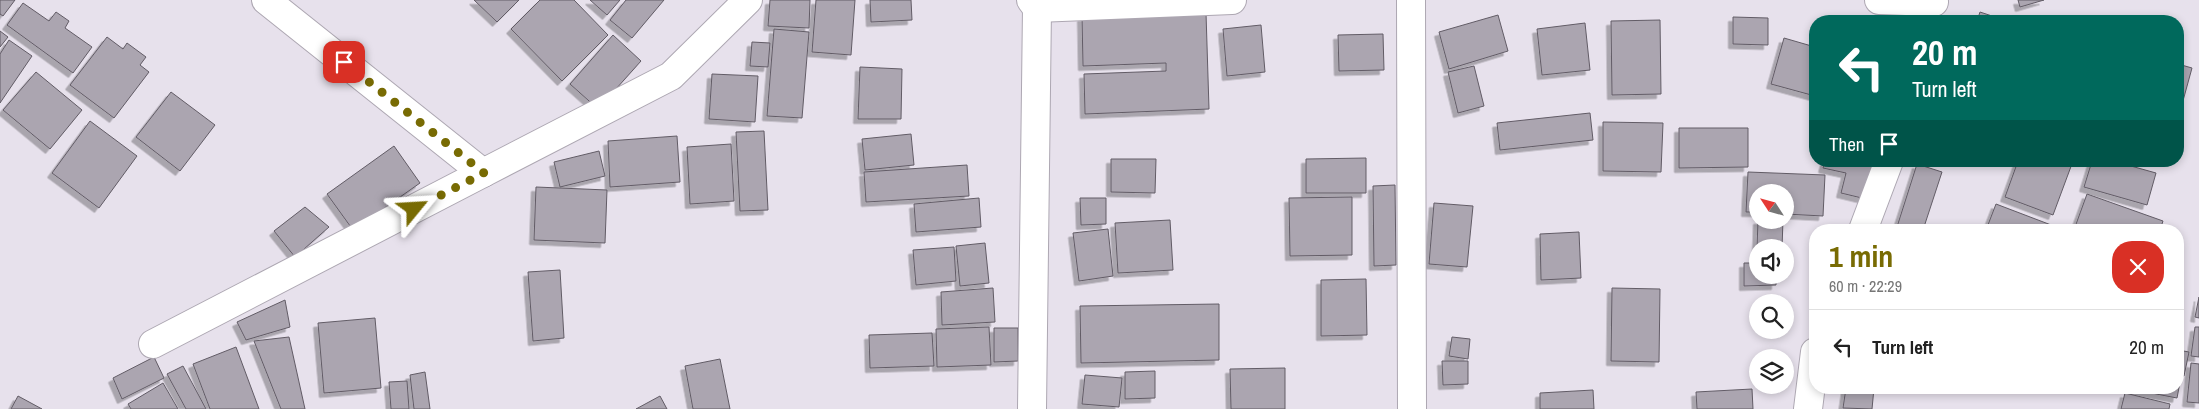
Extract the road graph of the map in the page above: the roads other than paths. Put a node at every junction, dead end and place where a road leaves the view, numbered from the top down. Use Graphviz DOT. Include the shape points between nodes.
graph roads {
  1 [pos="266,0"];
  2 [pos="748,0"];
  3 [pos="1232,0"];
  4 [pos="1411,0"];
  5 [pos="1879,0"];
  6 [pos="1034,4"];
  7 [pos="1933,8"];
  8 [pos="1887,167"];
  9 [pos="484,173"];
  10 [pos="1865,224"];
  11 [pos="153,344"];
  12 [pos="1810,394"];
  13 [pos="1032,409"];
  14 [pos="1412,409"];
  15 [pos="1808,409"];
  1 -- 9 [label="street"];
  2 -- 9 [label="street" via="671,76"];
  3 -- 6 [label="street"];
  4 -- 14 [label="street"];
  5 -- 7 [label="street"];
  6 -- 13 [label="street"];
  8 -- 10 [label="street"];
  9 -- 11 [label="street"];
  12 -- 15 [label="street"];
}
